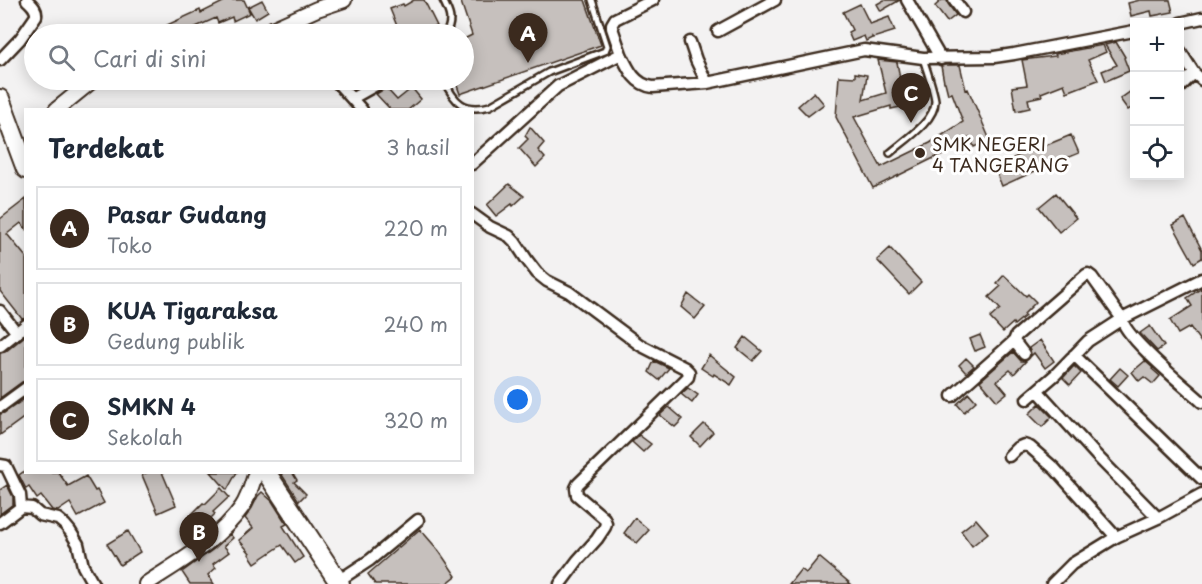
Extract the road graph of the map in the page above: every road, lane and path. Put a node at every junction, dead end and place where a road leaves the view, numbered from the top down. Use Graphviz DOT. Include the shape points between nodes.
graph roads {
  1 [pos="27,0"];
  2 [pos="344,0"];
  3 [pos="443,0"];
  4 [pos="592,0"];
  5 [pos="653,0"];
  6 [pos="775,0"];
  7 [pos="907,0"];
  8 [pos="954,0"];
  9 [pos="963,12"];
  10 [pos="1202,18"];
  11 [pos="290,21"];
  12 [pos="1184,22"];
  13 [pos="30,24"];
  14 [pos="283,24"];
  15 [pos="292,24"];
  16 [pos="451,24"];
  17 [pos="718,31"];
  18 [pos="1130,32"];
  19 [pos="24,33"];
  20 [pos="690,42"];
  21 [pos="621,54"];
  22 [pos="923,58"];
  23 [pos="941,58"];
  24 [pos="1184,58"];
  25 [pos="0,60"];
  26 [pos="1198,76"];
  27 [pos="707,83"];
  28 [pos="1184,84"];
  29 [pos="81,90"];
  30 [pos="345,90"];
  31 [pos="367,90"];
  32 [pos="449,90"];
  33 [pos="353,98"];
  34 [pos="0,99"];
  35 [pos="58,108"];
  36 [pos="360,108"];
  37 [pos="470,108"];
  38 [pos="474,108"];
  39 [pos="22,142"];
  40 [pos="890,153"];
  41 [pos="474,162"];
  42 [pos="474,215"];
  43 [pos="1202,279"];
  44 [pos="0,311"];
  45 [pos="1122,319"];
  46 [pos="21,329"];
  47 [pos="1014,341"];
  48 [pos="0,346"];
  49 [pos="1024,354"];
  50 [pos="1074,355"];
  51 [pos="24,389"];
  52 [pos="1038,391"];
  53 [pos="952,396"];
  54 [pos="1027,399"];
  55 [pos="1202,402"];
  56 [pos="0,407"];
  57 [pos="1009,456"];
  58 [pos="0,465"];
  59 [pos="255,474"];
  60 [pos="267,474"];
  61 [pos="1202,479"];
  62 [pos="1202,494"];
  63 [pos="21,507"];
  64 [pos="1158,518"];
  65 [pos="418,520"];
  66 [pos="0,523"];
  67 [pos="1116,537"];
  68 [pos="339,582"];
  69 [pos="93,584"];
  70 [pos="146,584"];
  71 [pos="560,584"];
  72 [pos="1052,584"];
  1 -- 13 [label="street" via="35,9"];
  2 -- 11 [label="street"];
  3 -- 16 [label="lane"];
  4 -- 38 [label="lane" via="607,46 605,51 549,72 490,106"];
  5 -- 21 [label="street" via="612,24"];
  6 -- 17 [label="street"];
  7 -- 23 [label="street"];
  8 -- 9 [label="street"];
  10 -- 12 [label="street"];
  11 -- 14 [label="street"];
  11 -- 15 [label="street"];
  18 -- 23 [label="street" via="994,57"];
  19 -- 25 [label="street"];
  20 -- 27 [label="street"];
  21 -- 27 [label="street" via="645,86"];
  21 -- 41 [label="street" via="558,86"];
  22 -- 23 [label="street"];
  22 -- 27 [label="street" via="860,50"];
  22 -- 40 [label="lane" via="935,100 930,117"];
  24 -- 26 [label="street"];
  26 -- 28 [label="street"];
  29 -- 35 [label="street"];
  30 -- 33 [label="street"];
  31 -- 33 [label="street"];
  32 -- 37 [label="lane" via="458,102"];
  33 -- 36 [label="street"];
  34 -- 39 [label="main road"];
  42 -- 71 [label="street" via="515,242 537,273 640,345 689,372 578,484 577,495 604,518 606,527"];
  43 -- 45 [label="street"];
  44 -- 46 [label="street"];
  45 -- 47 [label="street" via="1088,274"];
  45 -- 50 [label="street"];
  45 -- 55 [label="street" via="1144,349"];
  46 -- 48 [label="street"];
  47 -- 49 [label="street"];
  47 -- 53 [label="street"];
  50 -- 52 [label="street"];
  50 -- 61 [label="street"];
  51 -- 56 [label="street"];
  52 -- 54 [label="street"];
  52 -- 64 [label="street"];
  57 -- 67 [label="street" via="1024,445 1030,447"];
  58 -- 63 [label="street" via="6,466 20,495"];
  59 -- 70 [label="street" via="242,507 224,527"];
  60 -- 68 [label="main road"];
  62 -- 64 [label="street"];
  63 -- 66 [label="street"];
  63 -- 69 [label="street" via="32,508 65,525 78,544 83,566"];
  64 -- 67 [label="street"];
  65 -- 68 [label="street"];
  67 -- 72 [label="street" via="1072,564"];
}
